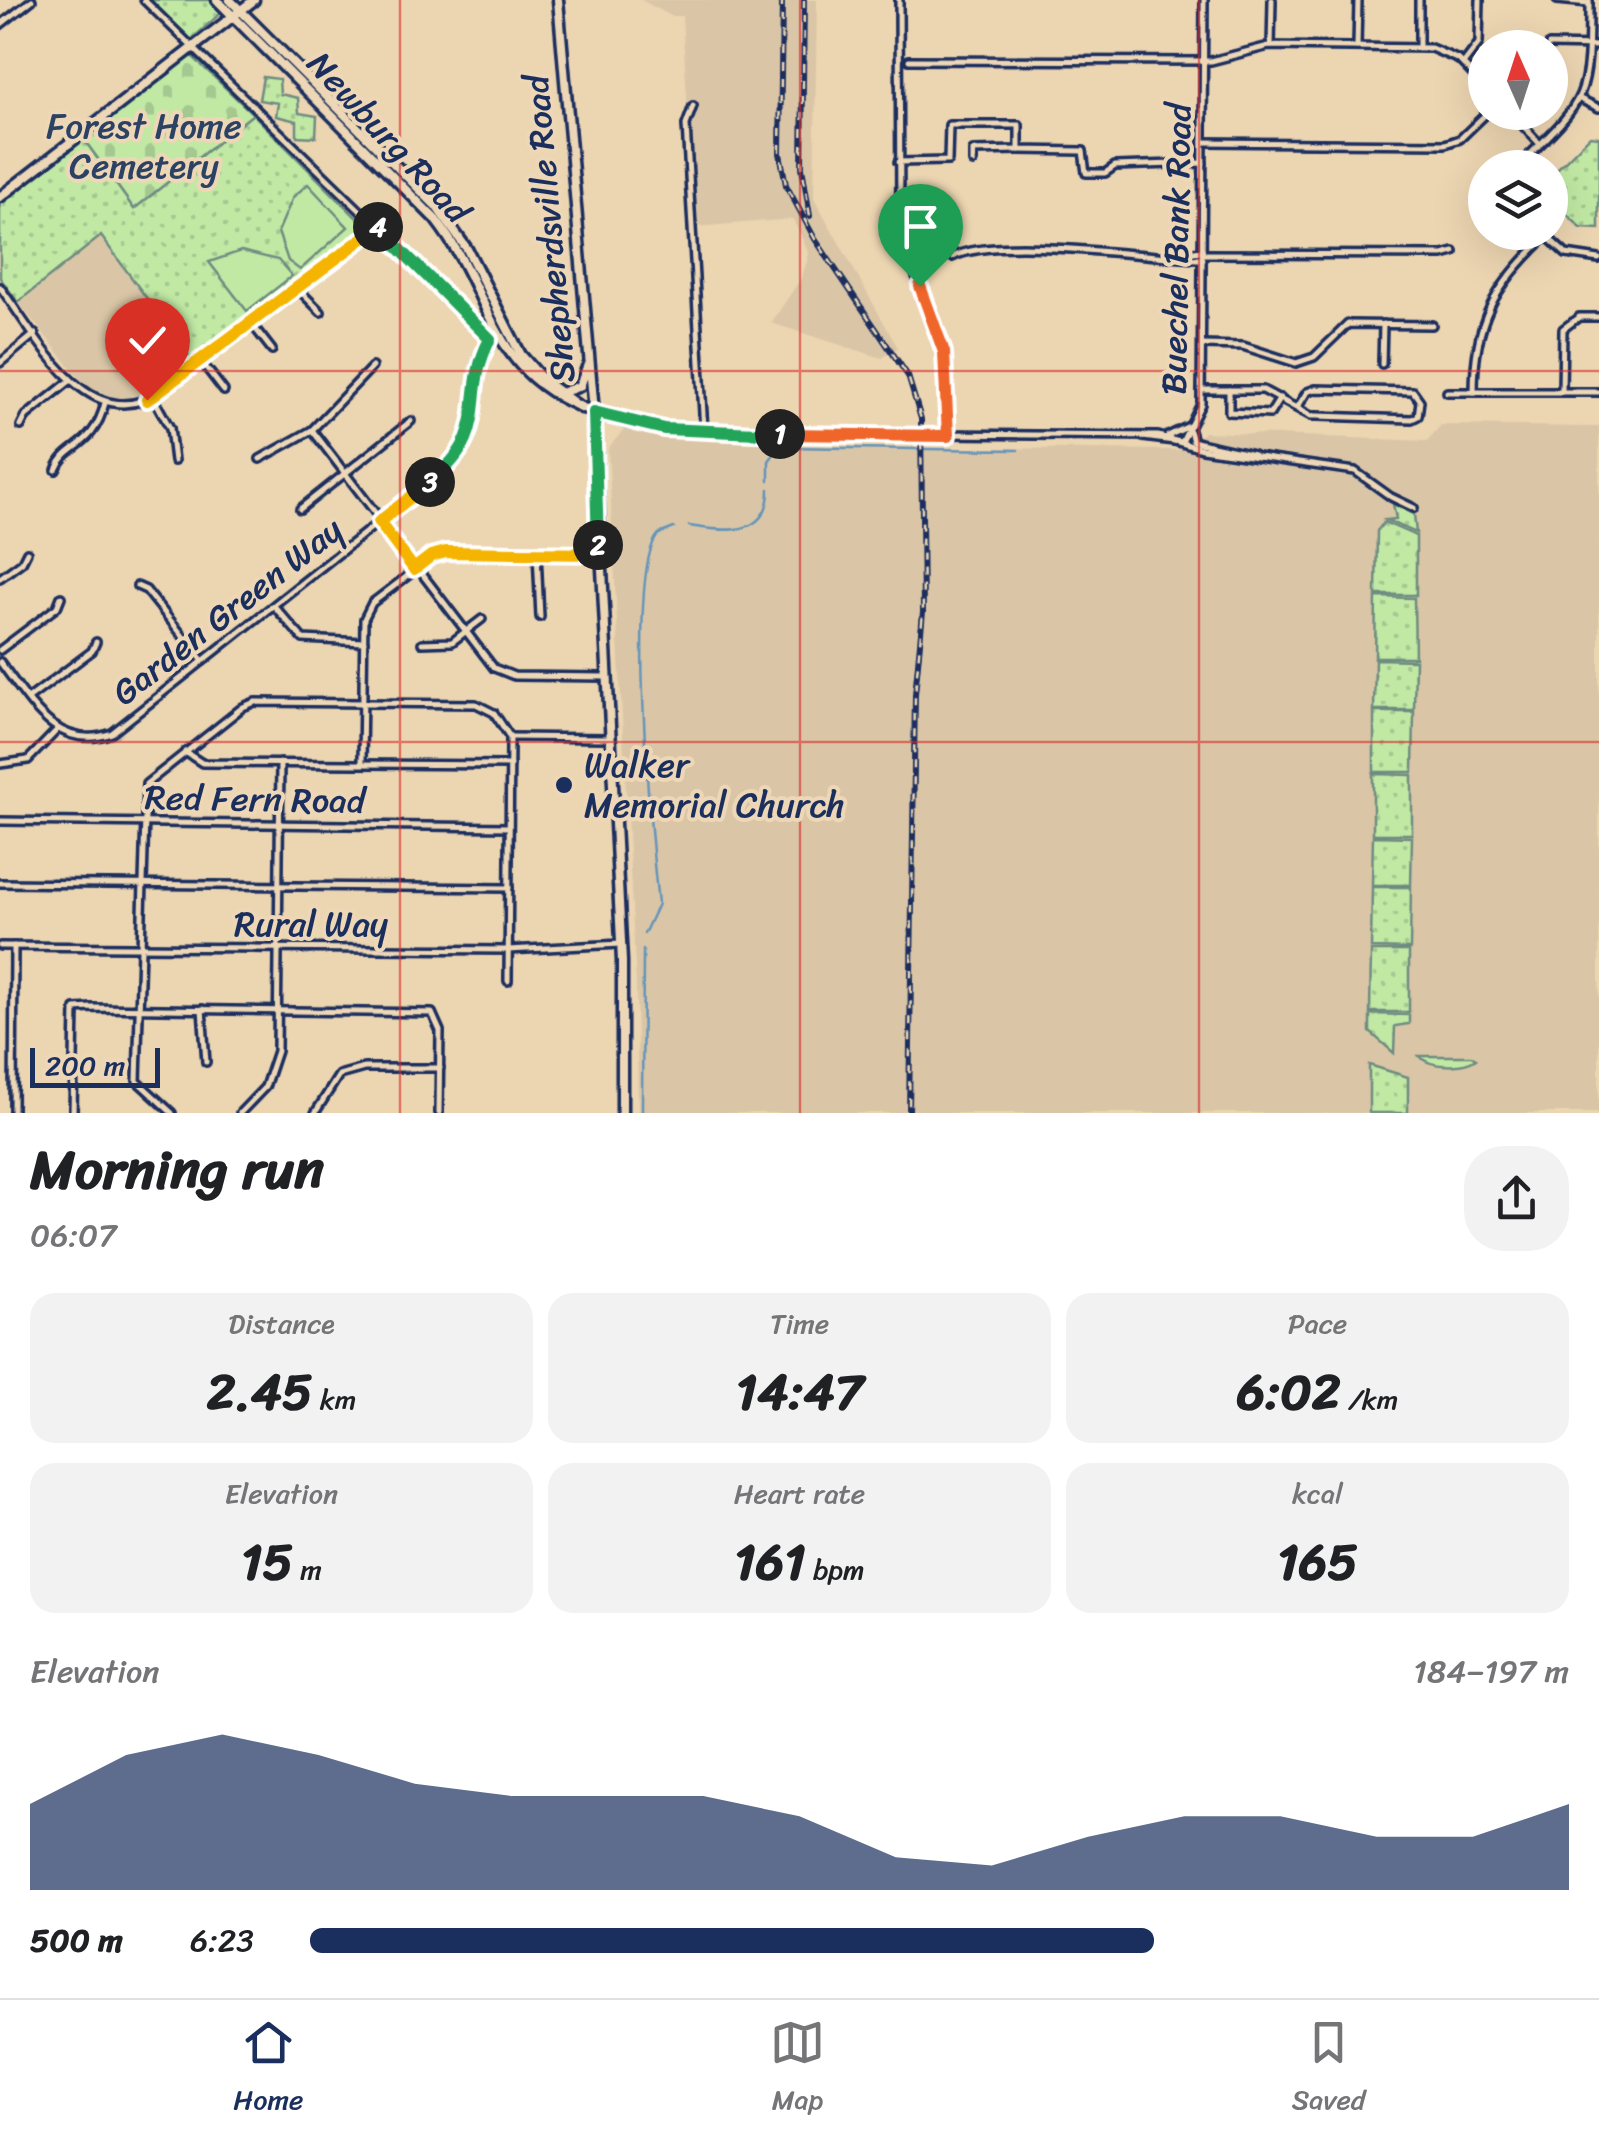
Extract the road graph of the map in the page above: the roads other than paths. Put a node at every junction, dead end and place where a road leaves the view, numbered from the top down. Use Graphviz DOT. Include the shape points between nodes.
graph roads {
  1 [pos="32,0"];
  2 [pos="144,0"];
  3 [pos="217,0"];
  4 [pos="230,0"];
  5 [pos="254,0"];
  6 [pos="558,0"];
  7 [pos="899,0"];
  8 [pos="1204,0"];
  9 [pos="1272,0"];
  10 [pos="1358,0"];
  11 [pos="1419,0"];
  12 [pos="1480,0"];
  13 [pos="1557,0"];
  14 [pos="1589,2"];
  15 [pos="235,12"];
  16 [pos="0,25"];
  17 [pos="1568,45"];
  18 [pos="1271,46"];
  19 [pos="1589,46"];
  20 [pos="1599,46"];
  21 [pos="192,47"];
  22 [pos="1358,48"];
  23 [pos="1419,48"];
  24 [pos="909,60"];
  25 [pos="1204,60"];
  26 [pos="1463,64"];
  27 [pos="1468,69"];
  28 [pos="1580,98"];
  29 [pos="692,106"];
  30 [pos="1599,108"];
  31 [pos="1469,130"];
  32 [pos="1527,130"];
  33 [pos="1203,142"];
  34 [pos="1540,144"];
  35 [pos="1019,150"];
  36 [pos="1534,150"];
  37 [pos="898,162"];
  38 [pos="973,162"];
  39 [pos="1203,163"];
  40 [pos="0,197"];
  41 [pos="378,227"];
  42 [pos="1532,250"];
  43 [pos="1561,250"];
  44 [pos="1454,252"];
  45 [pos="1203,254"];
  46 [pos="952,257"];
  47 [pos="1599,258"];
  48 [pos="0,287"];
  49 [pos="297,288"];
  50 [pos="321,312"];
  51 [pos="1599,317"];
  52 [pos="252,323"];
  53 [pos="1383,324"];
  54 [pos="1432,325"];
  55 [pos="35,334"];
  56 [pos="1202,345"];
  57 [pos="272,350"];
  58 [pos="589,358"];
  59 [pos="201,361"];
  60 [pos="0,363"];
  61 [pos="1382,364"];
  62 [pos="372,366"];
  63 [pos="71,380"];
  64 [pos="1201,390"];
  65 [pos="1229,390"];
  66 [pos="224,391"];
  67 [pos="1447,392"];
  68 [pos="1474,392"];
  69 [pos="1562,392"];
  70 [pos="1599,392"];
  71 [pos="561,393"];
  72 [pos="152,397"];
  73 [pos="1280,398"];
  74 [pos="105,404"];
  75 [pos="581,408"];
  76 [pos="1297,408"];
  77 [pos="594,412"];
  78 [pos="411,421"];
  79 [pos="21,426"];
  80 [pos="1191,427"];
  81 [pos="312,430"];
  82 [pos="704,432"];
  83 [pos="948,436"];
  84 [pos="1165,437"];
  85 [pos="1143,438"];
  86 [pos="1182,442"];
  87 [pos="1256,457"];
  88 [pos="260,460"];
  89 [pos="174,461"];
  90 [pos="56,470"];
  91 [pos="344,474"];
  92 [pos="1414,508"];
  93 [pos="300,509"];
  94 [pos="379,522"];
  95 [pos="27,552"];
  96 [pos="537,554"];
  97 [pos="599,554"];
  98 [pos="414,569"];
  99 [pos="0,578"];
  100 [pos="137,586"];
  101 [pos="61,597"];
  102 [pos="274,606"];
  103 [pos="540,617"];
  104 [pos="482,619"];
  105 [pos="465,632"];
  106 [pos="96,642"];
  107 [pos="364,642"];
  108 [pos="422,643"];
  109 [pos="0,650"];
  110 [pos="0,662"];
  111 [pos="203,662"];
  112 [pos="606,677"];
  113 [pos="28,700"];
  114 [pos="363,703"];
  115 [pos="57,730"];
  116 [pos="510,737"];
  117 [pos="609,738"];
  118 [pos="185,752"];
  119 [pos="280,763"];
  120 [pos="0,764"];
  121 [pos="362,764"];
  122 [pos="510,765"];
  123 [pos="0,821"];
  124 [pos="142,823"];
  125 [pos="280,824"];
  126 [pos="510,826"];
  127 [pos="0,883"];
  128 [pos="142,884"];
  129 [pos="279,886"];
  130 [pos="509,888"];
  131 [pos="621,944"];
  132 [pos="0,946"];
  133 [pos="14,946"];
  134 [pos="141,948"];
  135 [pos="278,949"];
  136 [pos="508,950"];
  137 [pos="508,981"];
  138 [pos="140,1008"];
  139 [pos="202,1009"];
  140 [pos="278,1010"];
  141 [pos="206,1062"];
  142 [pos="440,1068"];
  143 [pos="166,1107"];
  144 [pos="13,1113"];
  145 [pos="73,1113"];
  146 [pos="159,1113"];
  147 [pos="172,1113"];
  148 [pos="240,1113"];
  149 [pos="315,1113"];
  150 [pos="439,1113"];
  151 [pos="622,1113"];
  1 -- 16 [label="street"];
  2 -- 21 [label="street"];
  3 -- 15 [label="main road, Newburg Road"];
  4 -- 15 [label="main road, Newburg Road"];
  5 -- 15 [label="main road"];
  6 -- 58 [label="main road, Shepherdsville Road"];
  7 -- 37 [label="street"];
  8 -- 25 [label="street, Buechel Bank Road"];
  9 -- 18 [label="street"];
  10 -- 22 [label="street"];
  11 -- 23 [label="street"];
  12 -- 26 [label="street" via="1479,43"];
  13 -- 14 [label="street"];
  14 -- 19 [label="street"];
  15 -- 21 [label="main road"];
  15 -- 71 [label="main road, Newburg Road" via="436,206 468,249 520,355"];
  15 -- 75 [label="main road, Newburg Road" via="434,219 524,374"];
  17 -- 19 [label="street"];
  18 -- 22 [label="street"];
  18 -- 25 [label="street"];
  19 -- 20 [label="street"];
  19 -- 28 [label="street"];
  21 -- 40 [label="main road"];
  21 -- 41 [label="street"];
  22 -- 23 [label="street"];
  23 -- 26 [label="street" via="1444,51"];
  24 -- 25 [label="street"];
  25 -- 33 [label="street, Buechel Bank Road"];
  26 -- 27 [label="street"];
  28 -- 30 [label="street"];
  28 -- 34 [label="street"];
  29 -- 82 [label="street" via="686,125"];
  31 -- 33 [label="street" via="1445,144"];
  32 -- 34 [label="street"];
  33 -- 39 [label="street, Buechel Bank Road"];
  34 -- 36 [label="street"];
  35 -- 37 [label="street" via="1019,125 948,125 948,161"];
  35 -- 38 [label="street" via="974,151"];
  35 -- 39 [label="street" via="1083,151 1086,173"];
  37 -- 83 [label="street" via="903,233 944,352"];
  39 -- 45 [label="street, Buechel Bank Road"];
  41 -- 49 [label="street"];
  41 -- 94 [label="street, Garden Green Way" via="490,339 478,362 475,418 464,449"];
  42 -- 68 [label="street" via="1481,323"];
  43 -- 47 [label="street"];
  44 -- 45 [label="street"];
  45 -- 46 [label="street" via="968,250"];
  45 -- 56 [label="street, Buechel Bank Road"];
  48 -- 55 [label="street"];
  49 -- 50 [label="street"];
  49 -- 52 [label="street"];
  51 -- 69 [label="street" via="1578,317 1563,328"];
  52 -- 57 [label="street"];
  52 -- 59 [label="street"];
  53 -- 54 [label="street"];
  53 -- 56 [label="street" via="1348,324 1314,357 1296,364 1243,346"];
  53 -- 61 [label="street"];
  55 -- 60 [label="street"];
  55 -- 63 [label="street"];
  56 -- 64 [label="street, Buechel Bank Road"];
  58 -- 71 [label="main road" via="580,386"];
  58 -- 77 [label="main road, Shepherdsville Road"];
  59 -- 66 [label="street"];
  59 -- 72 [label="street"];
  62 -- 81 [label="street"];
  63 -- 74 [label="street"];
  63 -- 79 [label="street"];
  64 -- 65 [label="street"];
  64 -- 80 [label="street, Buechel Bank Road"];
  65 -- 73 [label="street" via="1262,390"];
  65 -- 73 [label="street" via="1229,412 1236,414 1270,414"];
  67 -- 68 [label="street"];
  68 -- 69 [label="street"];
  69 -- 70 [label="street"];
  71 -- 75 [label="main road, Newburg Road"];
  72 -- 74 [label="street" via="129,406"];
  72 -- 89 [label="street" via="170,428"];
  73 -- 76 [label="street"];
  74 -- 90 [label="street" via="97,431"];
  75 -- 77 [label="main road, Newburg Road"];
  76 -- 76 [label="street" via="1311,416 1412,419 1420,400 1414,391 1315,389"];
  77 -- 82 [label="street, Buechel Bank Road" via="628,424"];
  77 -- 97 [label="main road, Shepherdsville Road"];
  78 -- 91 [label="street"];
  80 -- 84 [label="street"];
  80 -- 86 [label="street, Buechel Bank Road"];
  80 -- 87 [label="street" via="1193,440"];
  81 -- 88 [label="street"];
  81 -- 91 [label="street"];
  82 -- 83 [label="street, Buechel Bank Road"];
  83 -- 85 [label="street, Buechel Bank Road"];
  84 -- 85 [label="street, Buechel Bank Road"];
  84 -- 86 [label="street, Buechel Bank Road"];
  85 -- 86 [label="street"];
  86 -- 87 [label="street"];
  87 -- 92 [label="street" via="1355,470"];
  91 -- 93 [label="street"];
  91 -- 94 [label="street"];
  94 -- 98 [label="street"];
  94 -- 102 [label="street, Garden Green Way"];
  95 -- 99 [label="street"];
  96 -- 97 [label="street"];
  96 -- 98 [label="street" via="440,553"];
  96 -- 103 [label="street"];
  97 -- 112 [label="main road, Shepherdsville Road"];
  98 -- 105 [label="street"];
  98 -- 107 [label="street" via="369,606"];
  100 -- 111 [label="street"];
  101 -- 109 [label="street"];
  102 -- 107 [label="street" via="303,639"];
  102 -- 111 [label="street, Garden Green Way"];
  104 -- 105 [label="street"];
  105 -- 108 [label="street" via="450,643"];
  105 -- 112 [label="street" via="504,674"];
  106 -- 113 [label="street"];
  107 -- 114 [label="street"];
  110 -- 113 [label="street"];
  111 -- 115 [label="street, Garden Green Way" via="112,732 78,738"];
  112 -- 117 [label="main road, Shepherdsville Road"];
  113 -- 115 [label="street"];
  114 -- 116 [label="street" via="480,705"];
  114 -- 118 [label="street" via="247,705"];
  114 -- 121 [label="street"];
  115 -- 120 [label="street" via="28,760"];
  116 -- 117 [label="street"];
  116 -- 122 [label="street"];
  117 -- 131 [label="main road, Shepherdsville Road"];
  118 -- 119 [label="street" via="202,762"];
  118 -- 124 [label="street" via="144,787"];
  119 -- 121 [label="street"];
  119 -- 125 [label="street"];
  121 -- 122 [label="street"];
  122 -- 126 [label="street"];
  123 -- 124 [label="street, Red Fern Road"];
  124 -- 125 [label="street, Red Fern Road"];
  124 -- 128 [label="street"];
  125 -- 126 [label="street, Red Fern Road"];
  125 -- 129 [label="street"];
  126 -- 130 [label="street"];
  127 -- 128 [label="street"];
  128 -- 129 [label="street"];
  128 -- 134 [label="street"];
  129 -- 130 [label="street"];
  129 -- 135 [label="street"];
  130 -- 136 [label="street"];
  131 -- 136 [label="street, Rural Way"];
  131 -- 151 [label="main road, Shepherdsville Road"];
  132 -- 133 [label="street, Rural Way"];
  133 -- 134 [label="street, Rural Way"];
  133 -- 144 [label="street"];
  134 -- 135 [label="street, Rural Way"];
  134 -- 138 [label="street"];
  135 -- 136 [label="street, Rural Way"];
  135 -- 140 [label="street"];
  136 -- 137 [label="street"];
  138 -- 139 [label="street"];
  138 -- 143 [label="street" via="137,1081"];
  138 -- 145 [label="street" via="75,1009"];
  139 -- 140 [label="street"];
  139 -- 141 [label="street"];
  140 -- 142 [label="street" via="436,1016"];
  140 -- 148 [label="street" via="274,1069"];
  142 -- 149 [label="street" via="364,1068 339,1075"];
  142 -- 150 [label="street"];
  143 -- 146 [label="street"];
  143 -- 147 [label="street"];
}
